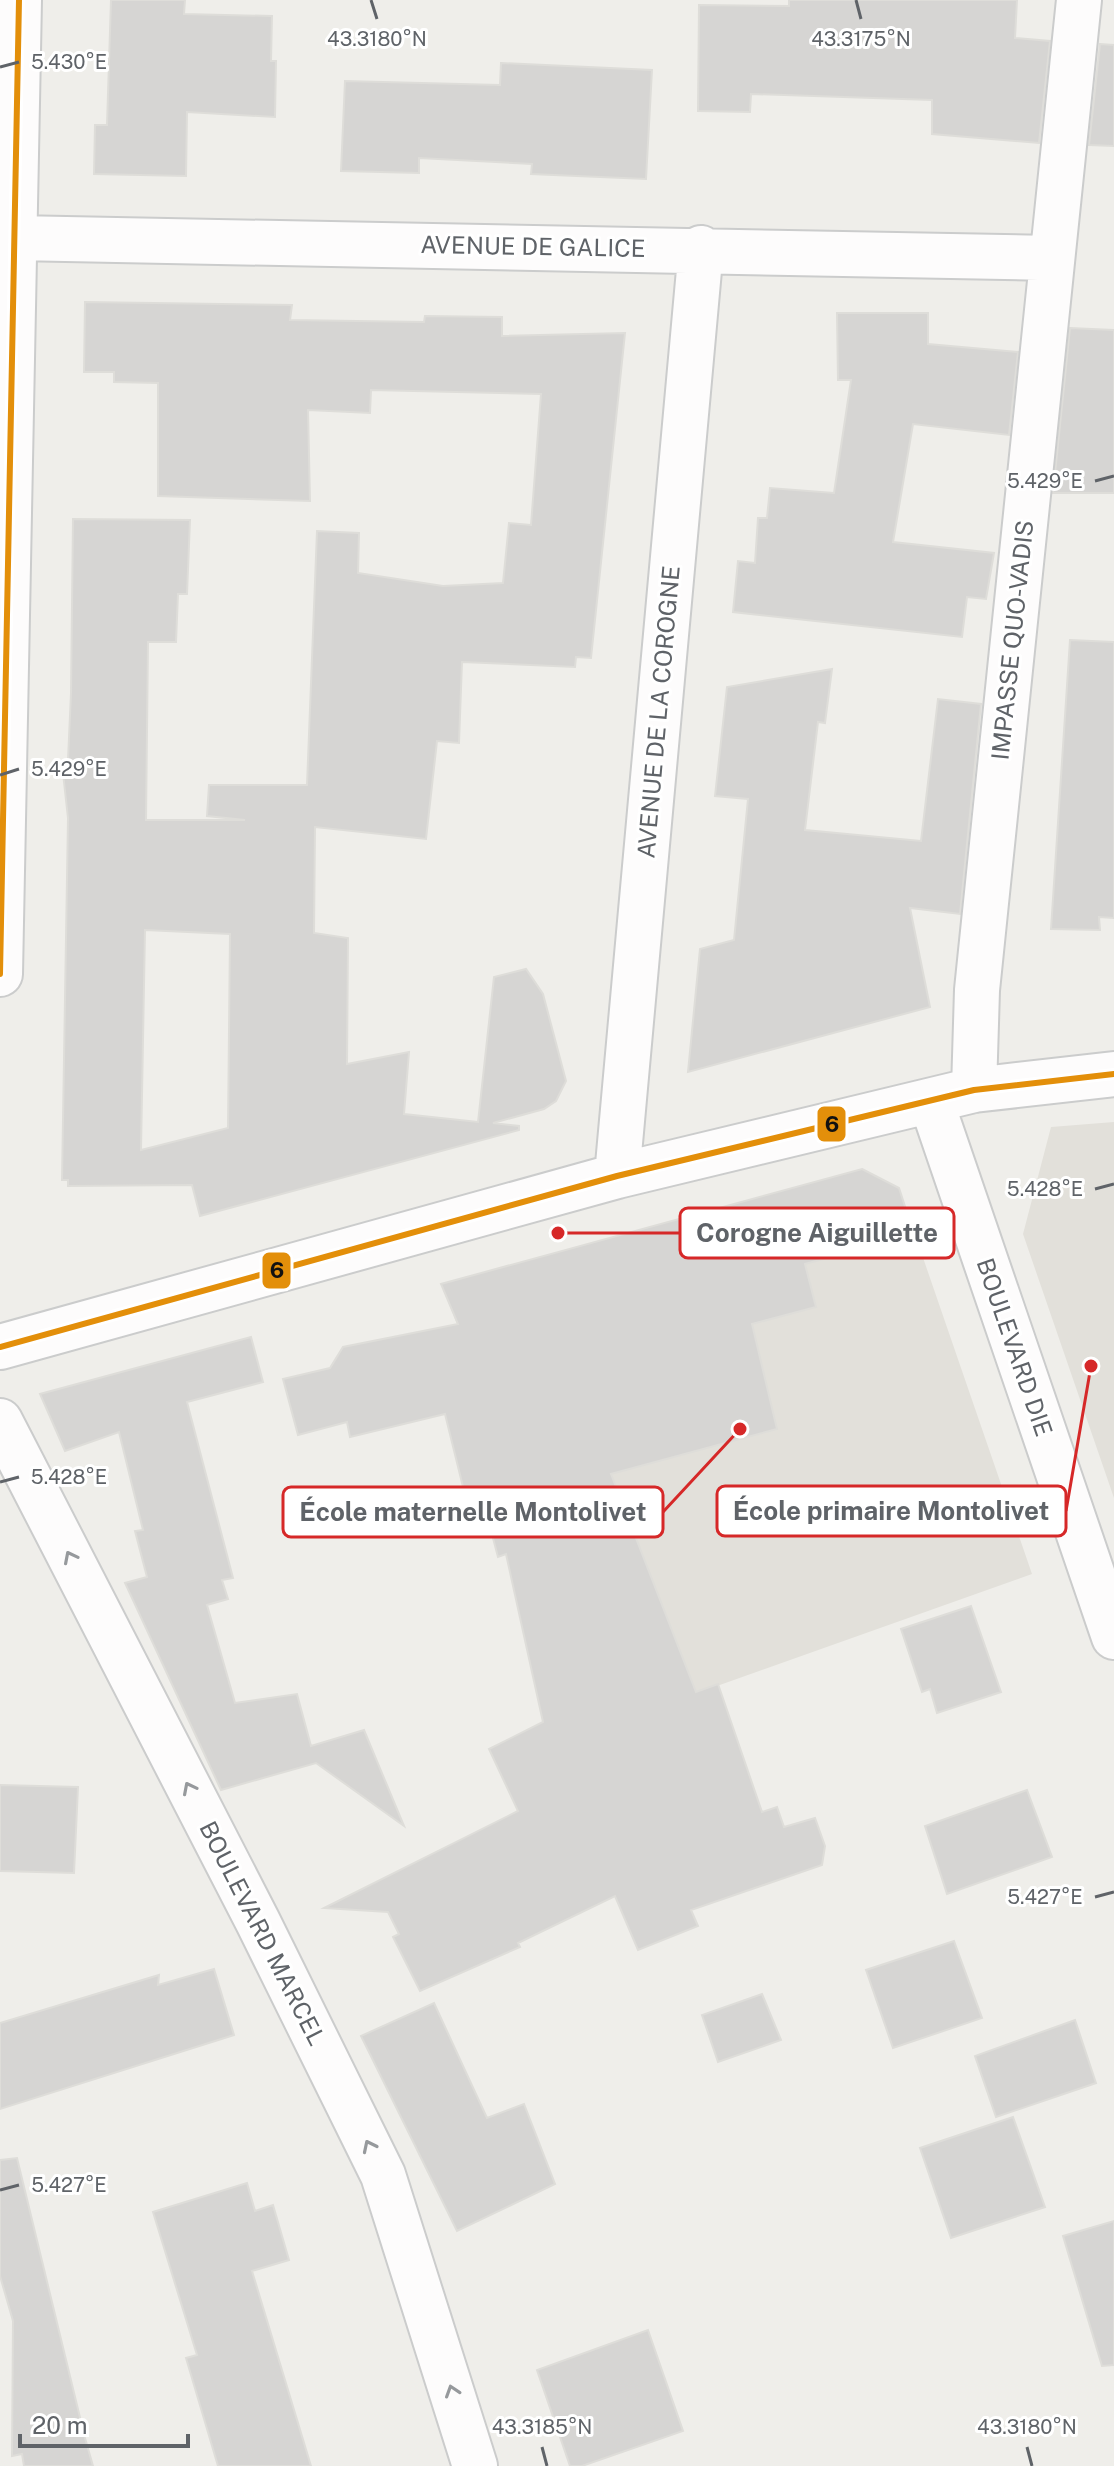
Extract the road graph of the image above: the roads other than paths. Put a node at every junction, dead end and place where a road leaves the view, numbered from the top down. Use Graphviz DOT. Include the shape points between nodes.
graph roads {
  1 [pos="19,0"];
  2 [pos="1079,0"];
  3 [pos="15,238"];
  4 [pos="701,248"];
  5 [pos="1051,258"];
  6 [pos="0,974"];
  7 [pos="1114,1074"];
  8 [pos="974,1090"];
  9 [pos="931,1101"];
  10 [pos="617,1176"];
  11 [pos="0,1347"];
  12 [pos="0,1421"];
  13 [pos="1114,1637"];
  14 [pos="475,2466"];
  1 -- 3 [label="street"];
  2 -- 5 [label="street, IMPASSE QUO-VADIS"];
  3 -- 4 [label="street, AVENUE DE GALICE"];
  3 -- 6 [label="street"];
  4 -- 5 [label="street, AVENUE DE GALICE"];
  4 -- 10 [label="street, AVENUE DE LA COROGNE"];
  5 -- 8 [label="street, IMPASSE QUO-VADIS" via="977,990"];
  7 -- 8 [label="street"];
  8 -- 9 [label="street"];
  9 -- 10 [label="street"];
  9 -- 13 [label="street, BOULEVARD DIE"];
  10 -- 11 [label="street"];
  14 -- 12 [label="street, BOULEVARD MARCEL, one-way" via="383,2175"];
}
